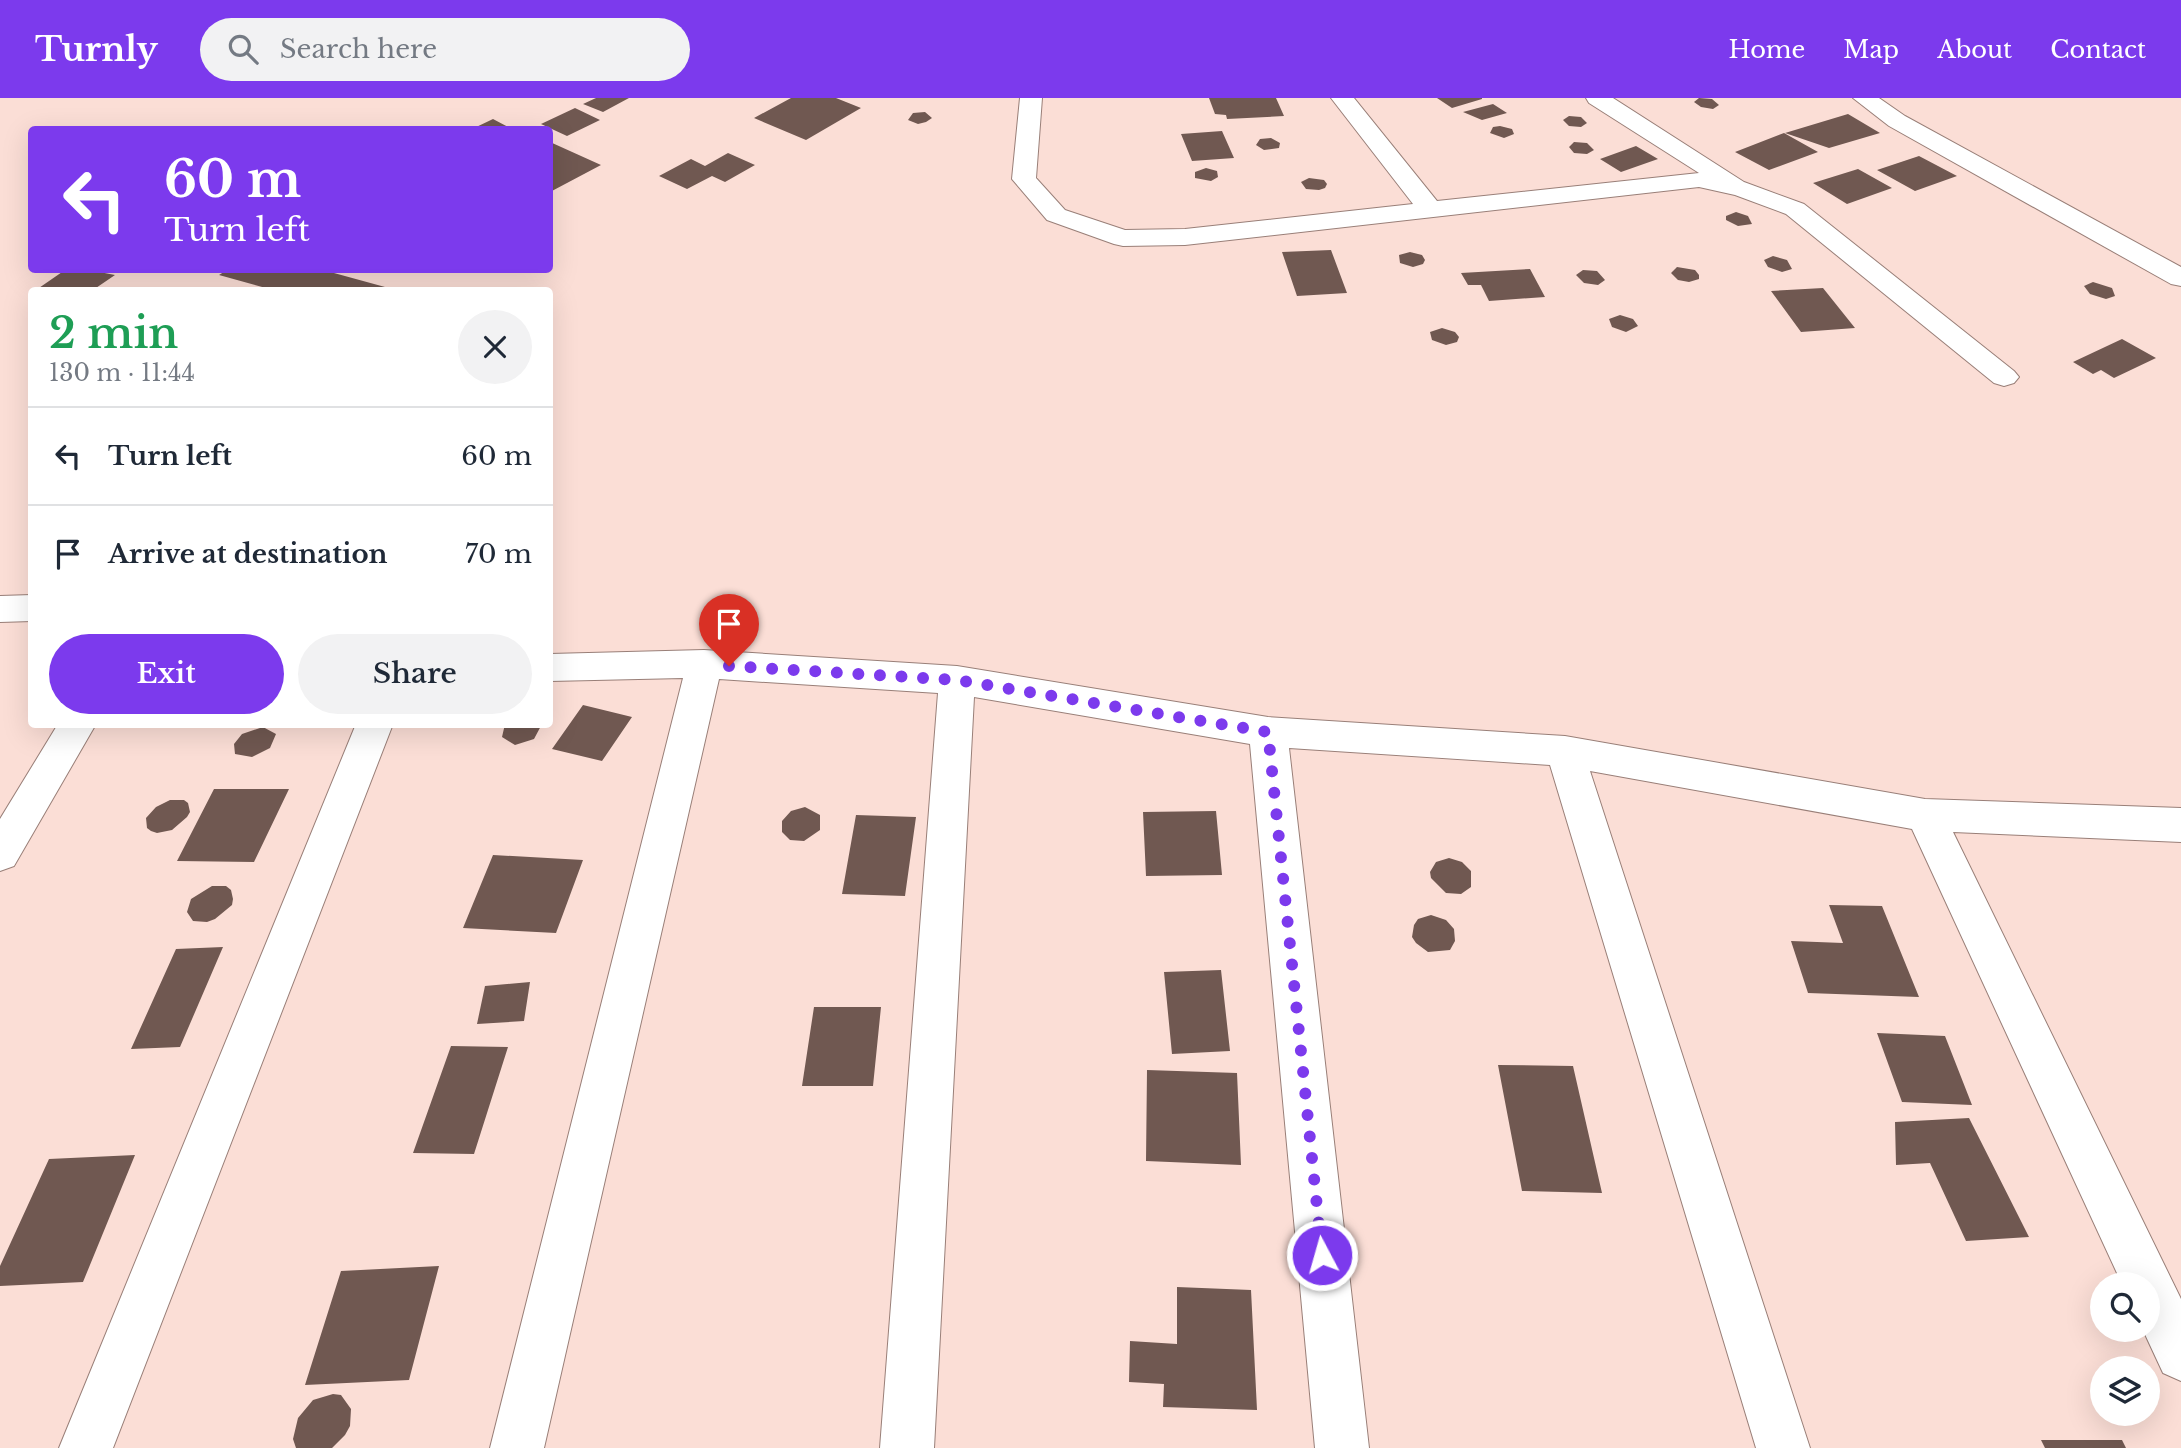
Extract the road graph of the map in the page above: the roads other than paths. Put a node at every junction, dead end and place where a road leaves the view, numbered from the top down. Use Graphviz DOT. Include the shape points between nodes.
graph roads {
  1 [pos="1031,98"];
  2 [pos="1342,98"];
  3 [pos="1597,98"];
  4 [pos="1864,98"];
  5 [pos="1742,189"];
  6 [pos="1431,210"];
  7 [pos="2181,278"];
  8 [pos="2004,377"];
  9 [pos="28,608"];
  10 [pos="0,609"];
  11 [pos="704,664"];
  12 [pos="553,667"];
  13 [pos="957,680"];
  14 [pos="76,728"];
  15 [pos="373,728"];
  16 [pos="1268,732"];
  17 [pos="1565,751"];
  18 [pos="1925,815"];
  19 [pos="2181,825"];
  20 [pos="0,854"];
  21 [pos="2181,1355"];
  22 [pos="86,1448"];
  23 [pos="517,1448"];
  24 [pos="907,1448"];
  25 [pos="1342,1448"];
  26 [pos="1783,1448"];
  1 -- 6 [label="street" via="1024,178 1056,215 1123,238 1185,237"];
  2 -- 6 [label="street"];
  3 -- 5 [label="street"];
  4 -- 7 [label="street" via="1897,121"];
  5 -- 6 [label="street" via="1699,180"];
  5 -- 8 [label="street" via="1796,209"];
  9 -- 10 [label="street"];
  11 -- 12 [label="street"];
  11 -- 13 [label="street"];
  11 -- 23 [label="street"];
  13 -- 16 [label="street"];
  13 -- 24 [label="street"];
  14 -- 20 [label="street"];
  15 -- 22 [label="street"];
  16 -- 17 [label="street"];
  16 -- 25 [label="street"];
  17 -- 18 [label="street"];
  17 -- 26 [label="street"];
  18 -- 19 [label="street"];
  18 -- 21 [label="street"];
}
